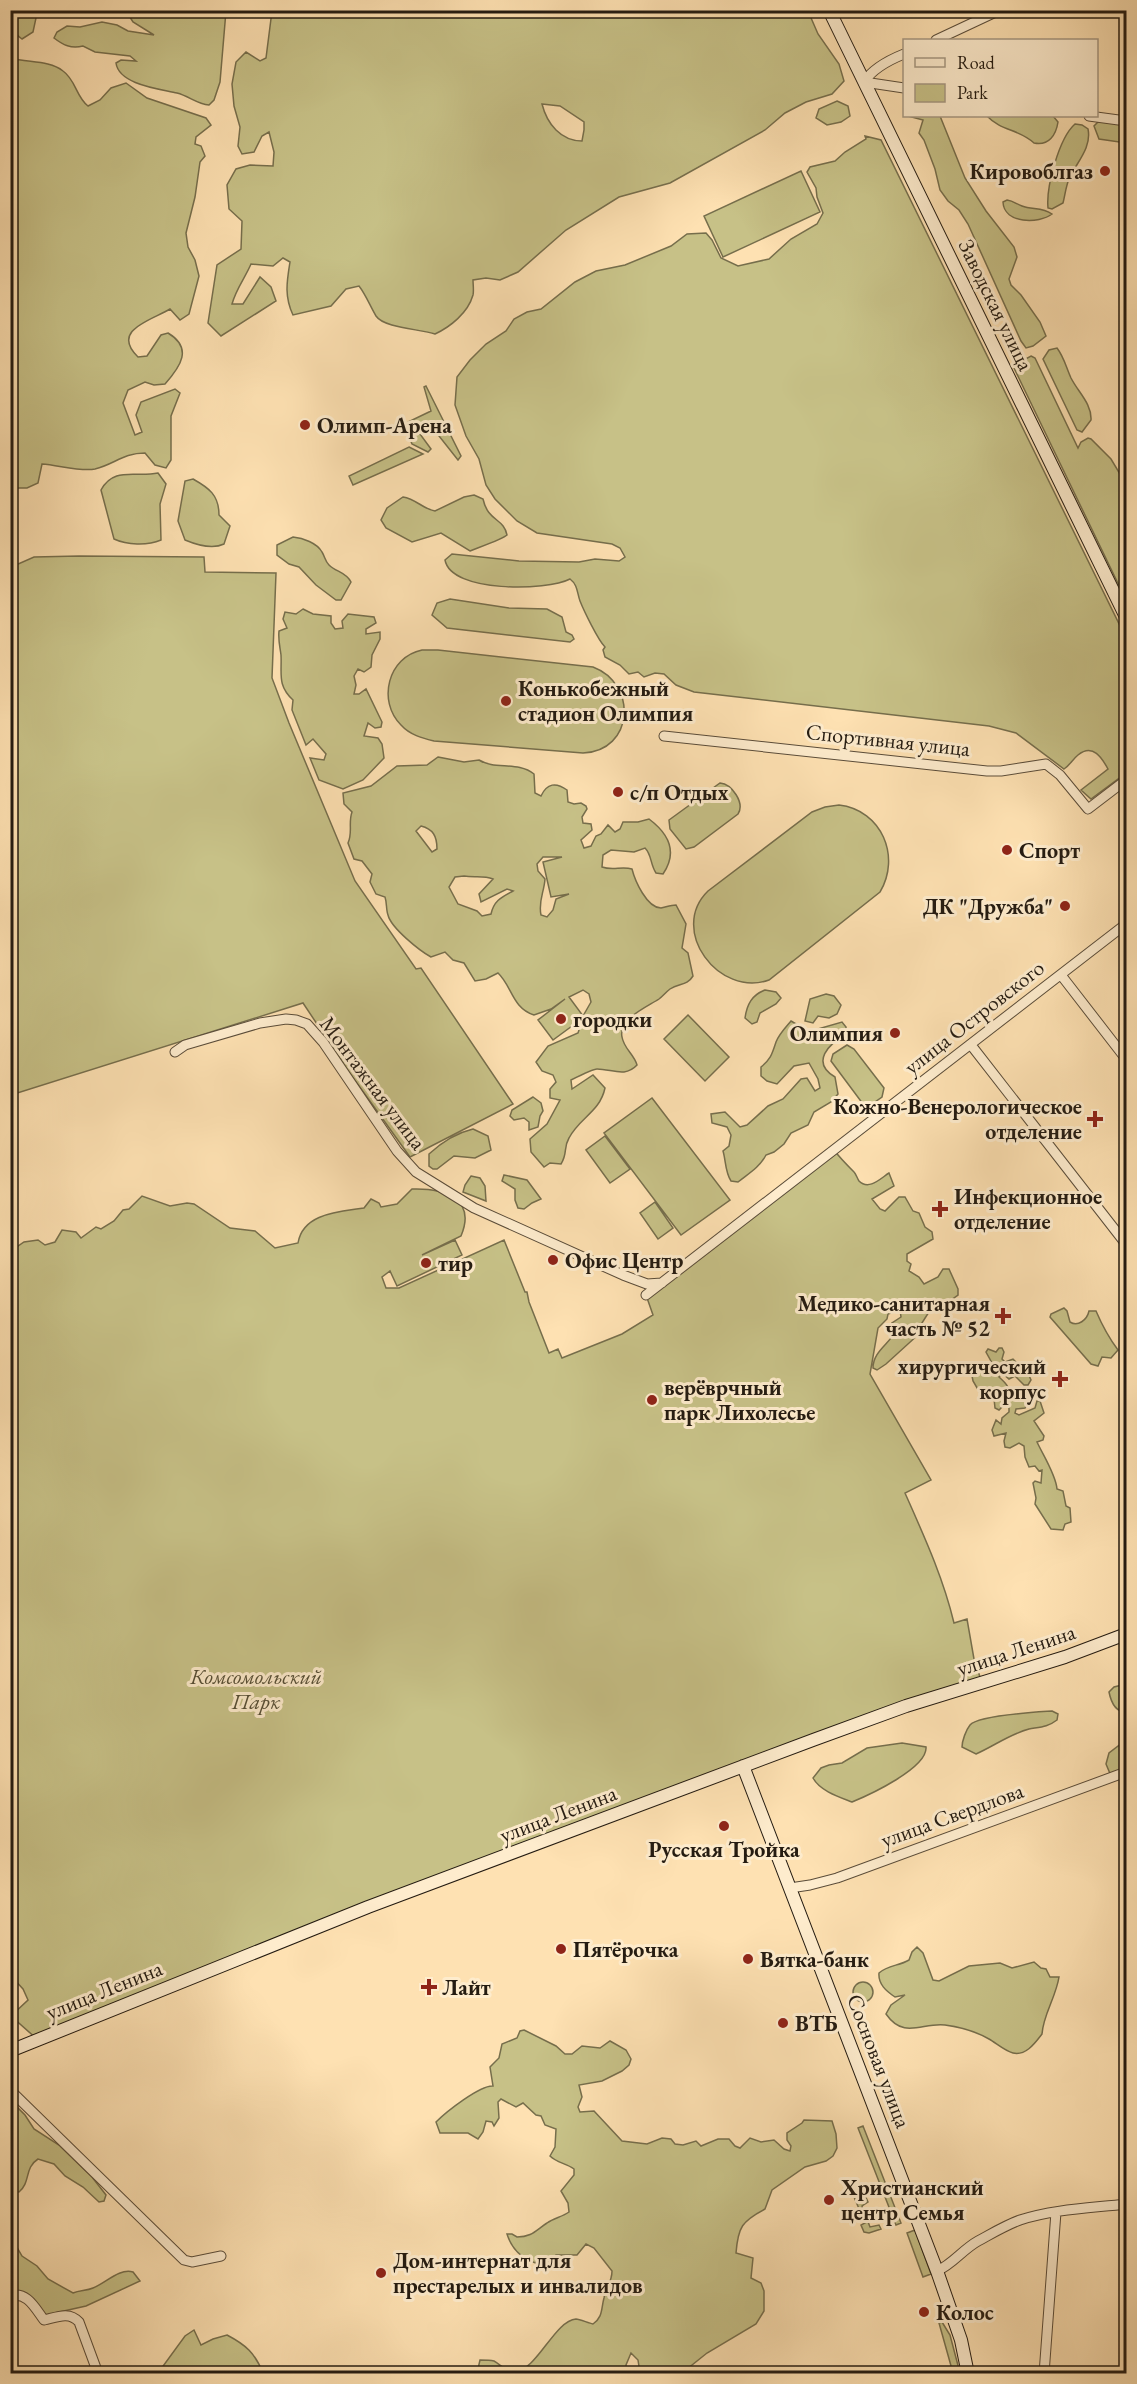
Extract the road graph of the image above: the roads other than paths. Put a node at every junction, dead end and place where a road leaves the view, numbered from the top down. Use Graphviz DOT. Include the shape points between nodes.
graph roads {
  1 [pos="829,10"];
  2 [pos="1000,10"];
  3 [pos="938,39"];
  4 [pos="903,55"];
  5 [pos="864,82"];
  6 [pos="903,88"];
  7 [pos="1096,117"];
  8 [pos="1126,121"];
  9 [pos="1126,617"];
  10 [pos="664,736"];
  11 [pos="1126,780"];
  12 [pos="1126,924"];
  13 [pos="1061,975"];
  14 [pos="971,1045"];
  15 [pos="175,1052"];
  16 [pos="1126,1059"];
  17 [pos="1126,1244"];
  18 [pos="662,1283"];
  19 [pos="646,1295"];
  20 [pos="1126,1634"];
  21 [pos="743,1766"];
  22 [pos="1126,1773"];
  23 [pos="790,1888"];
  24 [pos="10,2051"];
  25 [pos="10,2090"];
  26 [pos="1126,2204"];
  27 [pos="1056,2212"];
  28 [pos="221,2256"];
  29 [pos="937,2271"];
  30 [pos="10,2296"];
  31 [pos="96,2368"];
  32 [pos="968,2373"];
  33 [pos="1044,2373"];
  1 -- 5 [label="main road, Заводская улица"];
  2 -- 3 [label="street"];
  4 -- 5 [label="street" via="870,73"];
  5 -- 6 [label="street"];
  5 -- 9 [label="main road, Заводская улица"];
  7 -- 8 [label="street"];
  10 -- 11 [label="street, Спортивная улица" via="987,771 1046,764 1088,809"];
  12 -- 13 [label="street, улица Островского"];
  13 -- 14 [label="street, улица Островского"];
  13 -- 16 [label="street"];
  14 -- 17 [label="street"];
  14 -- 18 [label="street, улица Островского"];
  15 -- 18 [label="street, Монтажная улица" via="185,1045 260,1023 286,1019 307,1024 397,1151 425,1179 474,1208 617,1272 647,1284"];
  18 -- 19 [label="street, улица Островского"];
  20 -- 21 [label="main road, улица Ленина" via="878,1716"];
  21 -- 23 [label="main road, Сосновая улица"];
  21 -- 24 [label="main road, улица Ленина" via="368,1907"];
  22 -- 23 [label="street, улица Свердлова" via="837,1878"];
  23 -- 29 [label="main road, Сосновая улица"];
  25 -- 28 [label="street" via="184,2260"];
  26 -- 27 [label="street"];
  27 -- 29 [label="street" via="1020,2220 976,2242 949,2266"];
  27 -- 33 [label="street"];
  29 -- 32 [label="main road, Сосновая улица"];
  30 -- 31 [label="street" via="25,2297 44,2320 74,2317"];
}
